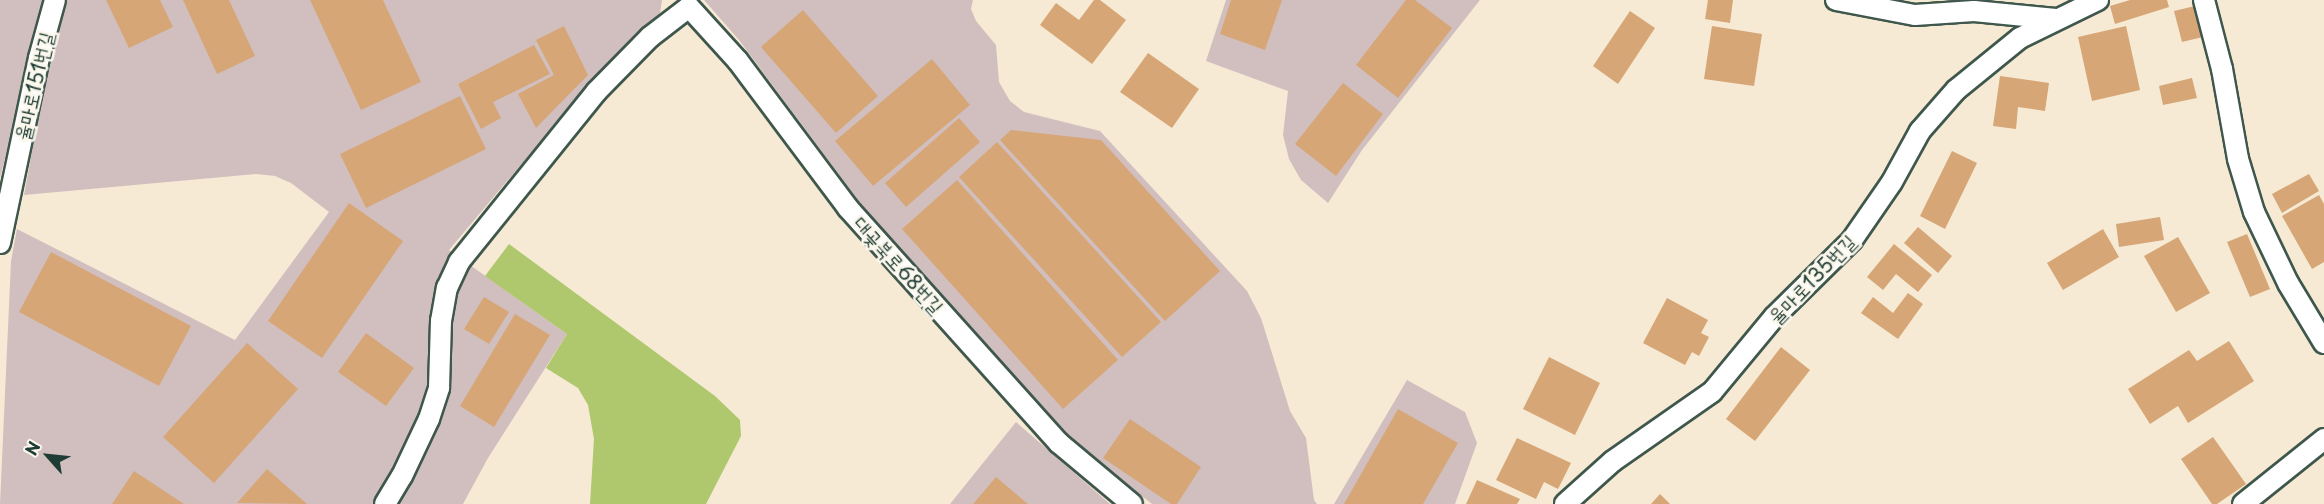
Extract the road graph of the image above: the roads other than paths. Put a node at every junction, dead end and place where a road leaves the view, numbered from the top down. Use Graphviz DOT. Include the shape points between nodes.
graph roads {
  1 [pos="55,0"];
  2 [pos="1836,0"];
  3 [pos="2098,0"];
  4 [pos="2205,0"];
  5 [pos="687,3"];
  6 [pos="2057,19"];
  7 [pos="0,243"];
  8 [pos="2324,343"];
  9 [pos="2324,439"];
  10 [pos="386,504"];
  11 [pos="1132,504"];
  12 [pos="1565,504"];
  13 [pos="2243,504"];
  1 -- 7 [label="lane, 율마로151번길"];
  2 -- 6 [label="lane" via="1915,15 1974,11"];
  3 -- 6 [label="lane, 율마로135번길"];
  4 -- 8 [label="lane" via="2238,159 2254,212"];
  5 -- 10 [label="lane, 대곶북로68번길" via="596,92 459,262 447,288 441,321 440,388 416,447"];
  5 -- 11 [label="lane, 대곶북로68번길" via="738,61 848,208 1059,443"];
  6 -- 12 [label="lane, 율마로135번길" via="2020,38 1956,90 1920,131 1892,182 1852,240 1774,317 1712,393 1613,461"];
  9 -- 13 [label="lane"];
}
